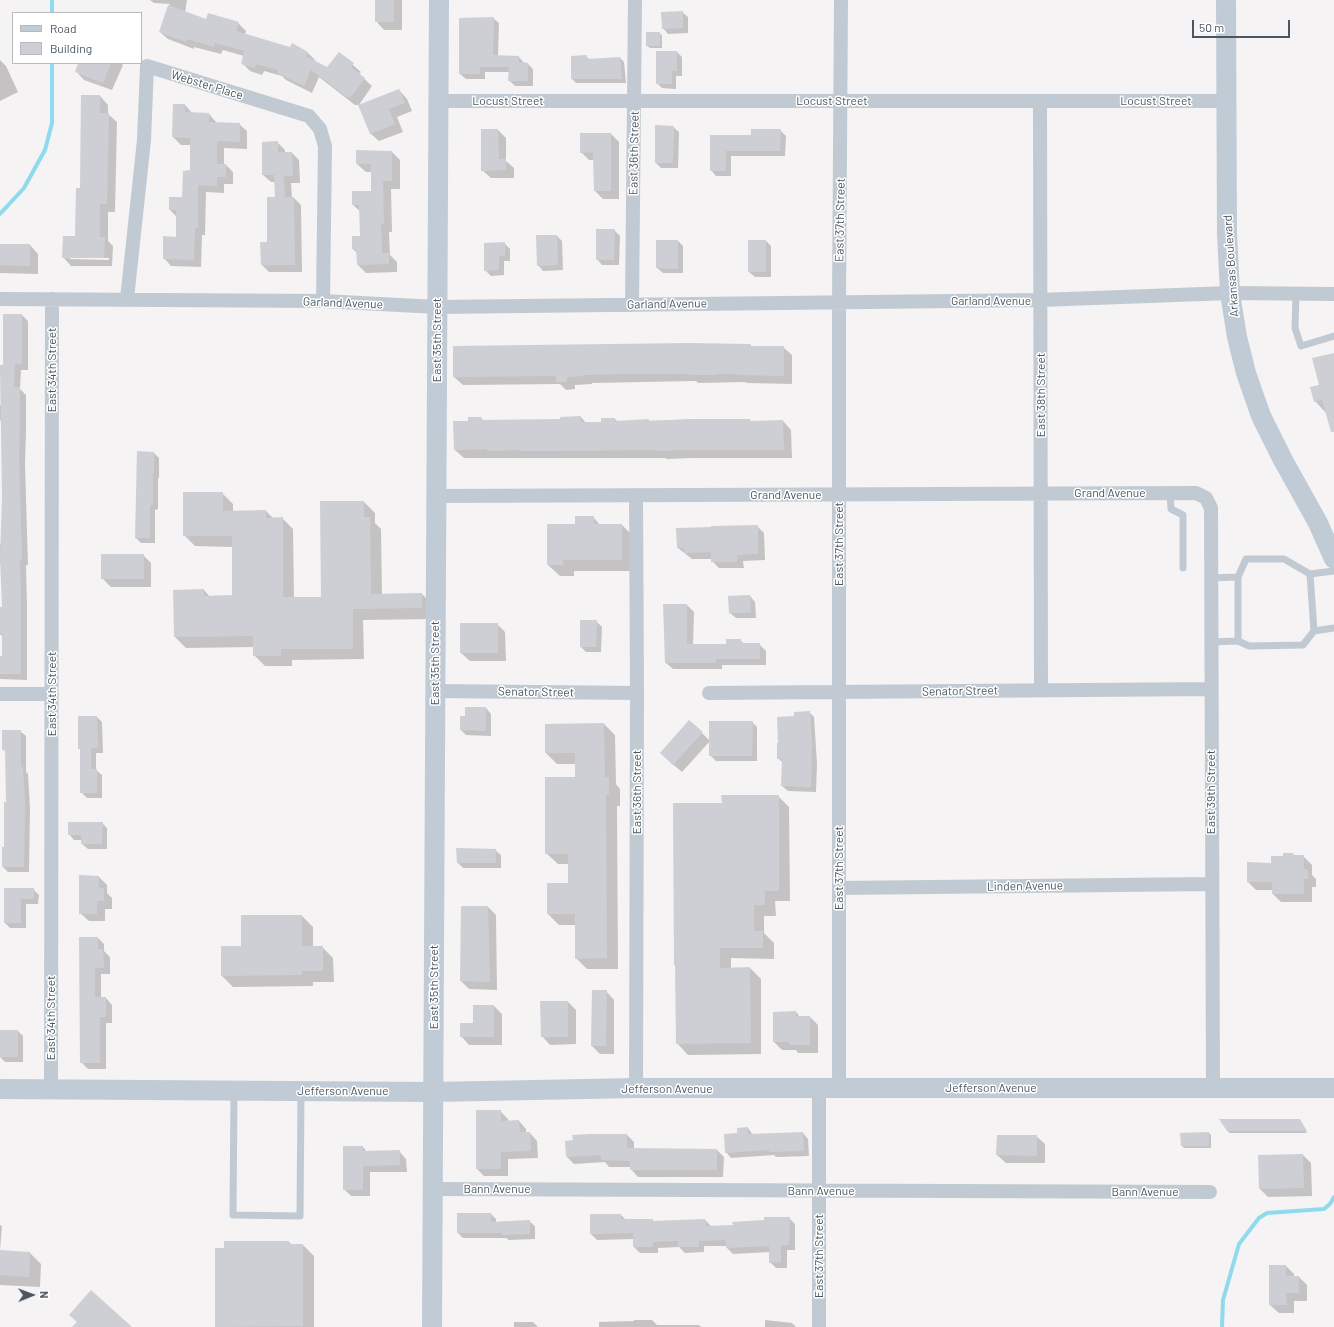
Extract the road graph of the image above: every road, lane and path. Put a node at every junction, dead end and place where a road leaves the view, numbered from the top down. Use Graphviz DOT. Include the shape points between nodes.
graph roads {
  1 [pos="438,0"];
  2 [pos="635,0"];
  3 [pos="841,0"];
  4 [pos="1226,0"];
  5 [pos="634,101"];
  6 [pos="841,101"];
  7 [pos="1040,101"];
  8 [pos="1227,101"];
  9 [pos="438,102"];
  10 [pos="1230,293"];
  11 [pos="1296,294"];
  12 [pos="1334,294"];
  13 [pos="0,299"];
  14 [pos="52,299"];
  15 [pos="126,299"];
  16 [pos="1040,300"];
  17 [pos="323,301"];
  18 [pos="839,302"];
  19 [pos="632,305"];
  20 [pos="437,307"];
  21 [pos="1334,336"];
  22 [pos="1041,493"];
  23 [pos="1170,493"];
  24 [pos="636,495"];
  25 [pos="840,495"];
  26 [pos="436,496"];
  27 [pos="1206,498"];
  28 [pos="1334,559"];
  29 [pos="1183,568"];
  30 [pos="1334,571"];
  31 [pos="1310,574"];
  32 [pos="1238,577"];
  33 [pos="1211,578"];
  34 [pos="1334,628"];
  35 [pos="1314,631"];
  36 [pos="1238,641"];
  37 [pos="1211,642"];
  38 [pos="1211,689"];
  39 [pos="1041,690"];
  40 [pos="435,691"];
  41 [pos="839,692"];
  42 [pos="637,693"];
  43 [pos="0,694"];
  44 [pos="52,694"];
  45 [pos="709,694"];
  46 [pos="1212,884"];
  47 [pos="839,888"];
  48 [pos="636,1088"];
  49 [pos="819,1088"];
  50 [pos="839,1088"];
  51 [pos="1213,1088"];
  52 [pos="1334,1088"];
  53 [pos="0,1089"];
  54 [pos="51,1089"];
  55 [pos="234,1091"];
  56 [pos="301,1091"];
  57 [pos="433,1092"];
  58 [pos="433,1189"];
  59 [pos="819,1190"];
  60 [pos="1210,1192"];
  61 [pos="432,1327"];
  62 [pos="819,1327"];
  1 -- 9 [label="main road, East 35th Street"];
  2 -- 5 [label="street, East 36th Street"];
  3 -- 6 [label="street, East 37th Street"];
  4 -- 8 [label="main road, Arkansas Boulevard"];
  5 -- 6 [label="street, Locust Street"];
  5 -- 9 [label="street, Locust Street"];
  5 -- 19 [label="street, East 36th Street"];
  6 -- 7 [label="street, Locust Street"];
  6 -- 18 [label="street, East 37th Street"];
  7 -- 8 [label="street, Locust Street"];
  7 -- 16 [label="street, East 38th Street"];
  8 -- 10 [label="main road, Arkansas Boulevard" via="1227,234"];
  9 -- 20 [label="main road, East 35th Street"];
  10 -- 11 [label="street, Garland Avenue"];
  10 -- 16 [label="street, Garland Avenue"];
  10 -- 28 [label="main road, Arkansas Boulevard" via="1246,373 1261,416 1318,523"];
  11 -- 12 [label="street, Garland Avenue"];
  11 -- 21 [label="lane" via="1295,328 1301,346"];
  13 -- 14 [label="street, Garland Avenue"];
  14 -- 15 [label="street, Garland Avenue"];
  14 -- 44 [label="street, East 34th Street"];
  15 -- 17 [label="street, Garland Avenue"];
  15 -- 17 [label="street, Webster Place" via="144,140 147,66 309,116 320,130 325,146"];
  16 -- 18 [label="street, Garland Avenue"];
  16 -- 22 [label="street, East 38th Street"];
  17 -- 20 [label="street, Garland Avenue"];
  18 -- 19 [label="street, Garland Avenue"];
  18 -- 25 [label="street, East 37th Street"];
  19 -- 20 [label="street, Garland Avenue"];
  20 -- 26 [label="main road, East 35th Street"];
  22 -- 23 [label="street, Grand Avenue"];
  22 -- 25 [label="street, Grand Avenue"];
  22 -- 39 [label="street, East 38th Street"];
  23 -- 27 [label="street, Grand Avenue" via="1196,493"];
  23 -- 29 [label="lane" via="1170,509 1182,515"];
  24 -- 25 [label="street, Grand Avenue"];
  24 -- 26 [label="street, Grand Avenue"];
  24 -- 42 [label="street, East 36th Street"];
  25 -- 41 [label="street, East 37th Street"];
  26 -- 40 [label="main road, East 35th Street"];
  27 -- 33 [label="street, East 39th Street" via="1211,508"];
  30 -- 31 [label="lane"];
  31 -- 32 [label="lane" via="1284,559 1246,559"];
  31 -- 35 [label="lane"];
  32 -- 33 [label="lane"];
  32 -- 36 [label="lane"];
  33 -- 37 [label="street, East 39th Street"];
  34 -- 35 [label="lane"];
  35 -- 36 [label="lane" via="1303,645 1249,646"];
  36 -- 37 [label="lane"];
  37 -- 38 [label="street, East 39th Street"];
  38 -- 39 [label="street, Senator Street"];
  38 -- 46 [label="street, East 39th Street"];
  39 -- 41 [label="street, Senator Street"];
  40 -- 42 [label="street, Senator Street"];
  40 -- 57 [label="main road, East 35th Street"];
  41 -- 45 [label="street, Senator Street"];
  41 -- 47 [label="street, East 37th Street"];
  42 -- 48 [label="street, East 36th Street"];
  43 -- 44 [label="street"];
  44 -- 54 [label="street, East 34th Street"];
  46 -- 47 [label="street, Linden Avenue"];
  46 -- 51 [label="street, East 39th Street"];
  47 -- 50 [label="street, East 37th Street"];
  48 -- 49 [label="main road, Jefferson Avenue"];
  48 -- 57 [label="main road, Jefferson Avenue"];
  49 -- 50 [label="main road, Jefferson Avenue"];
  49 -- 59 [label="street, East 37th Street"];
  50 -- 51 [label="main road, Jefferson Avenue"];
  51 -- 52 [label="main road, Jefferson Avenue"];
  53 -- 54 [label="main road, Jefferson Avenue"];
  54 -- 55 [label="main road, Jefferson Avenue"];
  55 -- 56 [label="main road, Jefferson Avenue"];
  55 -- 56 [label="lane" via="233,1215 300,1216"];
  56 -- 57 [label="main road, Jefferson Avenue"];
  57 -- 58 [label="main road, East 35th Street"];
  58 -- 59 [label="street, Bann Avenue"];
  58 -- 61 [label="main road, East 35th Street"];
  59 -- 60 [label="street, Bann Avenue"];
  59 -- 62 [label="street, East 37th Street"];
}
